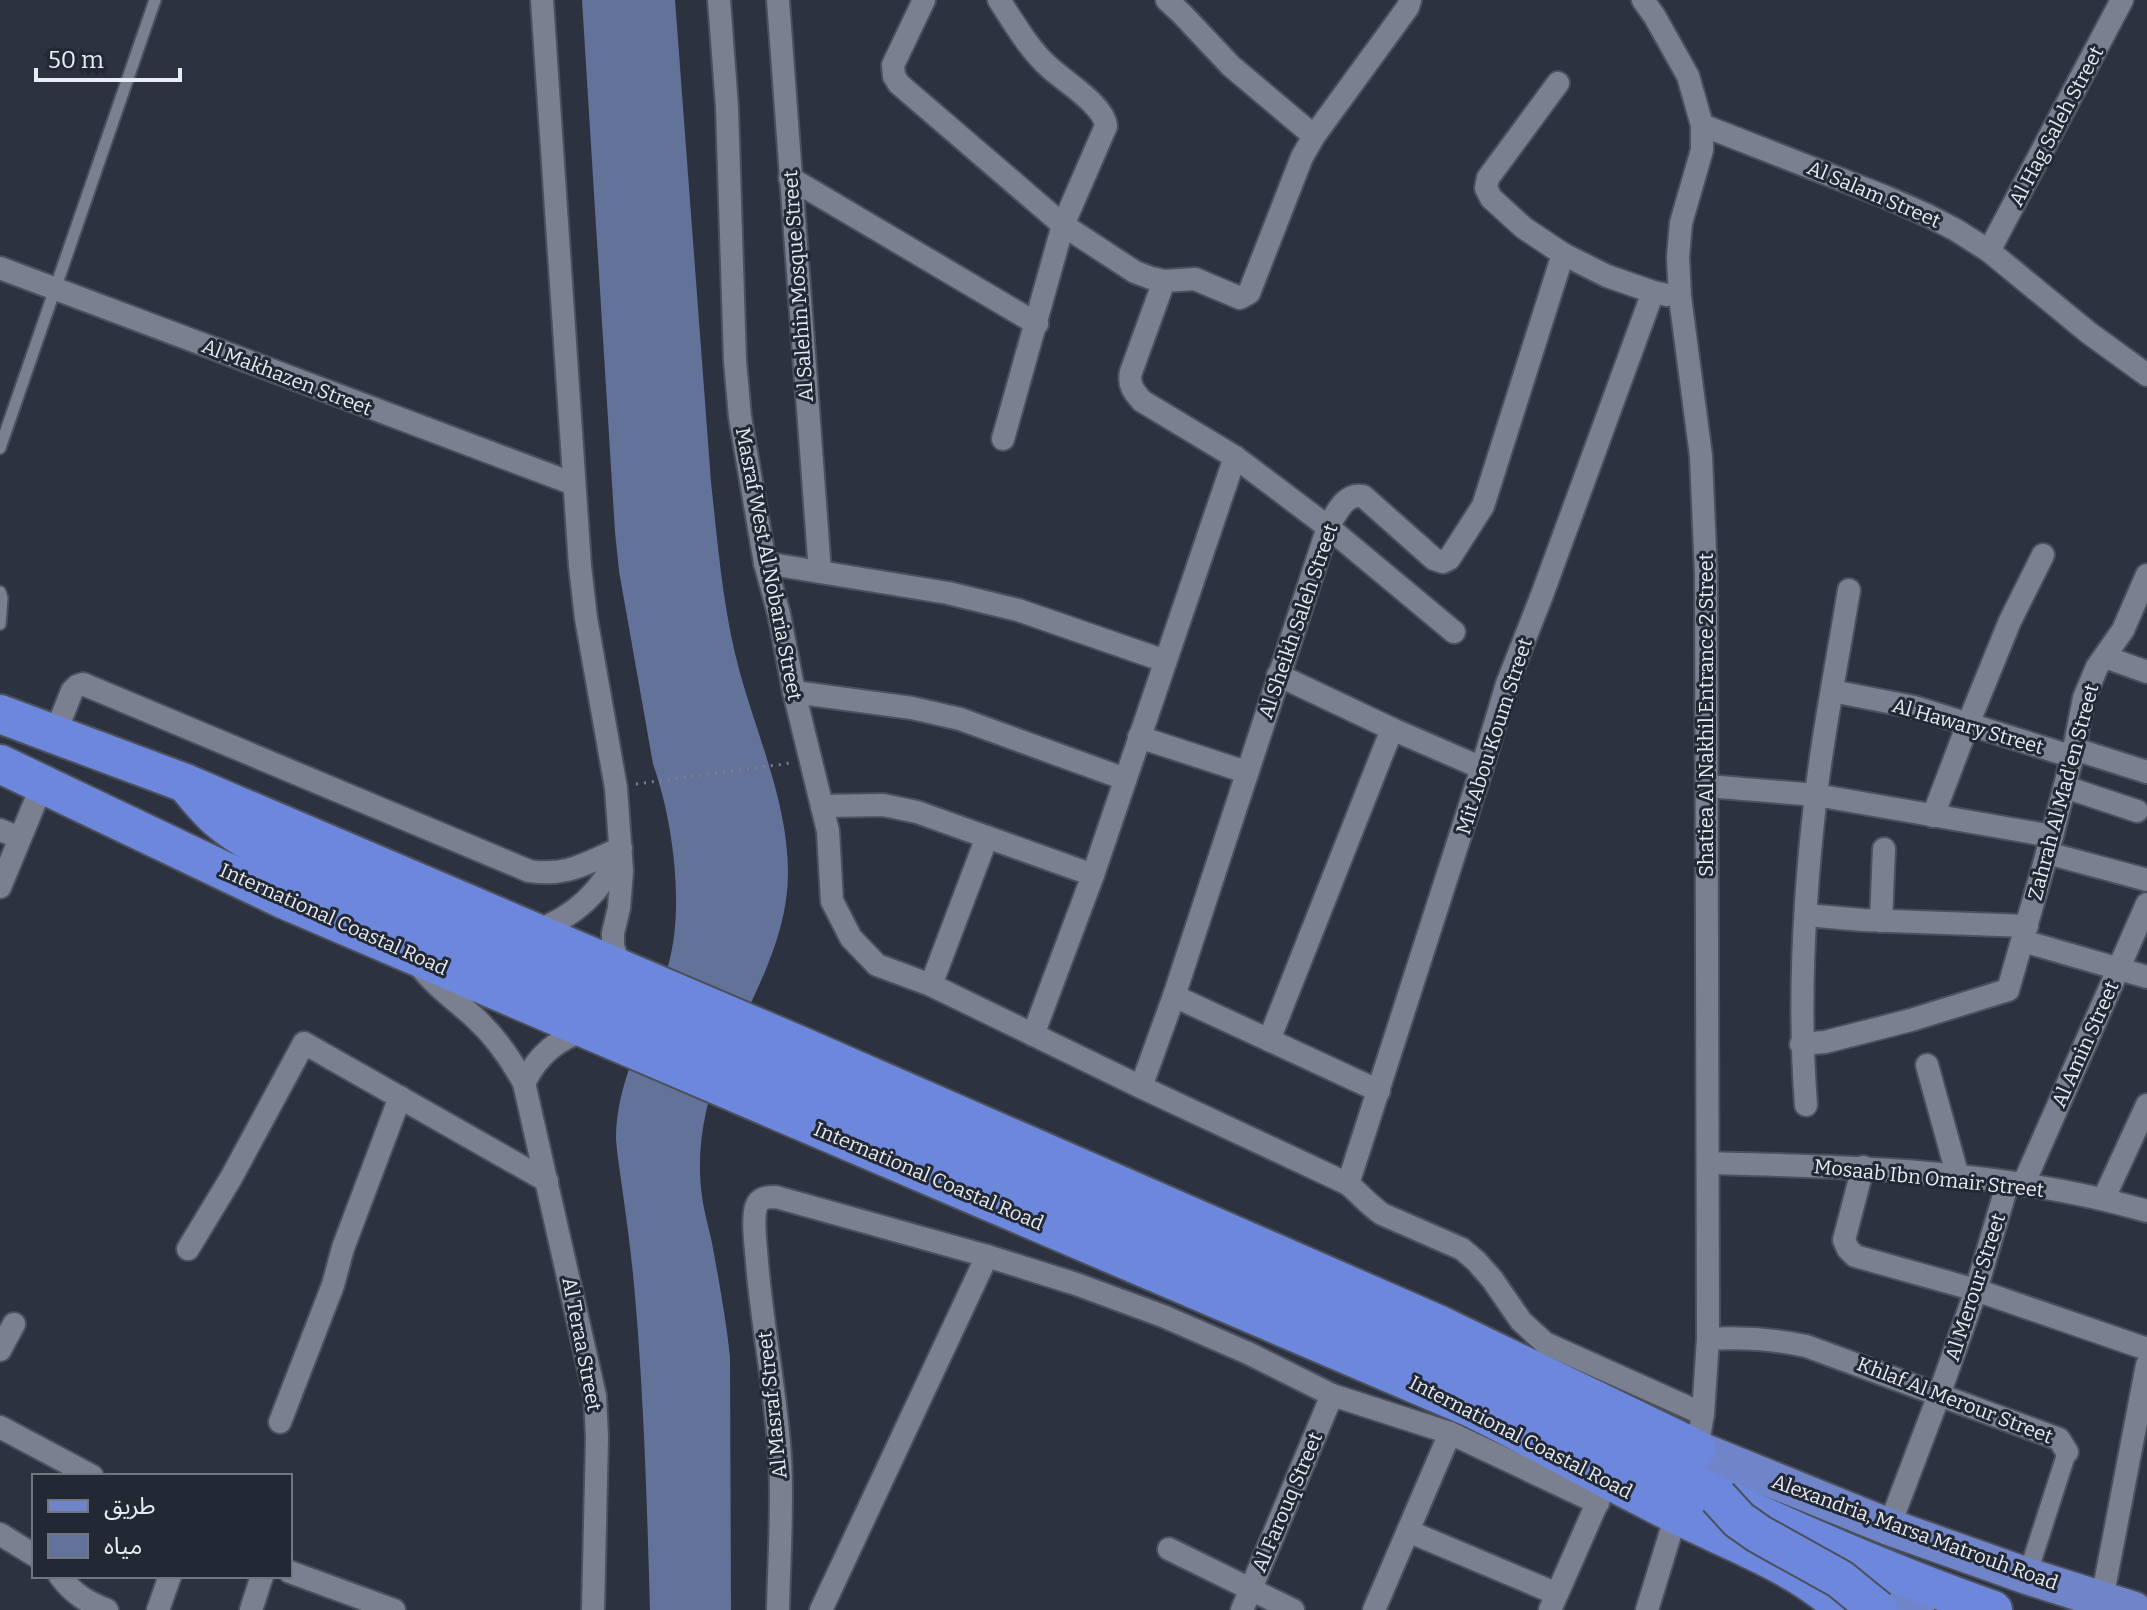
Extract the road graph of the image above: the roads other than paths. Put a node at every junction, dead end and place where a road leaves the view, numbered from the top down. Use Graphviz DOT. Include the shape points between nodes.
graph roads {
  1 [pos="155,0"];
  2 [pos="542,0"];
  3 [pos="719,0"];
  4 [pos="778,0"];
  5 [pos="924,0"];
  6 [pos="999,0"];
  7 [pos="1167,0"];
  8 [pos="1410,0"];
  9 [pos="1643,0"];
  10 [pos="2122,0"];
  11 [pos="1558,83"];
  12 [pos="1702,125"];
  13 [pos="1314,136"];
  14 [pos="790,178"];
  15 [pos="1063,225"];
  16 [pos="1989,251"];
  17 [pos="1563,254"];
  18 [pos="0,268"];
  19 [pos="1164,281"];
  20 [pos="55,290"];
  21 [pos="1653,292"];
  22 [pos="1680,297"];
  23 [pos="1037,324"];
  24 [pos="2147,375"];
  25 [pos="1003,439"];
  26 [pos="0,448"];
  27 [pos="1235,457"];
  28 [pos="574,484"];
  29 [pos="1328,527"];
  30 [pos="2043,555"];
  31 [pos="765,563"];
  32 [pos="820,572"];
  33 [pos="2147,575"];
  34 [pos="1849,590"];
  35 [pos="0,592"];
  36 [pos="0,624"];
  37 [pos="1454,632"];
  38 [pos="2105,657"];
  39 [pos="1165,661"];
  40 [pos="2147,672"];
  41 [pos="1278,675"];
  42 [pos="1832,691"];
  43 [pos="794,692"];
  44 [pos="0,714"];
  45 [pos="1968,724"];
  46 [pos="1392,729"];
  47 [pos="55,734"];
  48 [pos="1139,737"];
  49 [pos="2073,754"];
  50 [pos="0,764"];
  51 [pos="1482,768"];
  52 [pos="1246,772"];
  53 [pos="2147,772"];
  54 [pos="1125,779"];
  55 [pos="43,783"];
  56 [pos="185,783"];
  57 [pos="1707,786"];
  58 [pos="2065,787"];
  59 [pos="1816,795"];
  60 [pos="822,806"];
  61 [pos="2137,811"];
  62 [pos="1933,816"];
  63 [pos="10,834"];
  64 [pos="987,837"];
  65 [pos="2050,845"];
  66 [pos="621,848"];
  67 [pos="1884,849"];
  68 [pos="1093,875"];
  69 [pos="2147,880"];
  70 [pos="0,887"];
  71 [pos="2147,904"];
  72 [pos="1806,915"];
  73 [pos="1881,921"];
  74 [pos="532,932"];
  75 [pos="2025,934"];
  76 [pos="412,956"];
  77 [pos="2118,969"];
  78 [pos="2147,977"];
  79 [pos="931,985"];
  80 [pos="1174,996"];
  81 [pos="600,998"];
  82 [pos="1033,1035"];
  83 [pos="1269,1040"];
  84 [pos="1801,1044"];
  85 [pos="1927,1065"];
  86 [pos="524,1083"];
  87 [pos="1141,1087"];
  88 [pos="1379,1091"];
  89 [pos="400,1097"];
  90 [pos="1806,1105"];
  91 [pos="2147,1105"];
  92 [pos="1708,1163"];
  93 [pos="1863,1167"];
  94 [pos="1958,1177"];
  95 [pos="547,1181"];
  96 [pos="2016,1183"];
  97 [pos="1348,1184"];
  98 [pos="2104,1198"];
  99 [pos="2147,1211"];
  100 [pos="188,1249"];
  101 [pos="987,1256"];
  102 [pos="1976,1290"];
  103 [pos="14,1324"];
  104 [pos="1708,1339"];
  105 [pos="2147,1349"];
  106 [pos="0,1350"];
  107 [pos="2147,1365"];
  108 [pos="1332,1395"];
  109 [pos="1939,1395"];
  110 [pos="280,1422"];
  111 [pos="0,1427"];
  112 [pos="1700,1432"];
  113 [pos="1450,1433"];
  114 [pos="2067,1452"];
  115 [pos="88,1474"];
  116 [pos="1602,1491"];
  117 [pos="1718,1497"];
  118 [pos="1676,1515"];
  119 [pos="1889,1527"];
  120 [pos="1408,1531"];
  121 [pos="0,1534"];
  122 [pos="1169,1549"];
  123 [pos="32,1554"];
  124 [pos="292,1573"];
  125 [pos="2027,1576"];
  126 [pos="62,1578"];
  127 [pos="169,1578"];
  128 [pos="261,1578"];
  129 [pos="1246,1600"];
  130 [pos="1554,1602"];
  131 [pos="1838,1603"];
  132 [pos="2123,1604"];
  133 [pos="107,1610"];
  134 [pos="158,1610"];
  135 [pos="251,1610"];
  136 [pos="394,1610"];
  137 [pos="593,1610"];
  138 [pos="778,1610"];
  139 [pos="821,1610"];
  140 [pos="1293,1610"];
  141 [pos="1374,1610"];
  142 [pos="1647,1610"];
  143 [pos="1878,1610"];
  144 [pos="1916,1610"];
  145 [pos="1993,1610"];
  1 -- 20 [label="lane"];
  2 -- 28 [label="street"];
  3 -- 31 [label="street, Masraf West Al Nobaria Street" via="735,361"];
  4 -- 14 [label="street, Al Salehin Mosque Street"];
  5 -- 15 [label="street" via="893,65 894,76"];
  6 -- 15 [label="street" via="1047,65 1106,121"];
  7 -- 13 [label="street" via="1231,66"];
  8 -- 13 [label="street"];
  9 -- 12 [label="street, Shatiea Al Nakhil Entrance 2 Street" via="1688,76"];
  10 -- 16 [label="street, Al Hag Saleh Street"];
  11 -- 17 [label="street" via="1488,178 1486,188 1524,228"];
  12 -- 16 [label="street, Al Salam Street" via="1927,215"];
  12 -- 22 [label="street, Shatiea Al Nakhil Entrance 2 Street" via="1702,150 1681,223"];
  13 -- 19 [label="street" via="1249,293 1240,298 1195,279"];
  14 -- 23 [label="street"];
  14 -- 32 [label="street, Al Salehin Mosque Street"];
  15 -- 19 [label="street" via="1135,272"];
  15 -- 23 [label="street"];
  16 -- 24 [label="street, Al Salam Street"];
  17 -- 21 [label="street"];
  17 -- 29 [label="street, Al Sheikh Saleh Street" via="1483,506 1449,559 1436,561 1359,495 1346,498"];
  18 -- 20 [label="street, Al Makhazen Street"];
  19 -- 27 [label="street" via="1129,381 1142,401"];
  20 -- 26 [label="lane"];
  20 -- 28 [label="street, Al Makhazen Street"];
  21 -- 22 [label="street"];
  21 -- 51 [label="street, Mit Abou Koum Street" via="1507,684"];
  22 -- 57 [label="street, Shatiea Al Nakhil Entrance 2 Street" via="1704,508"];
  23 -- 25 [label="street"];
  27 -- 29 [label="street"];
  27 -- 39 [label="street"];
  28 -- 66 [label="street" via="586,618 616,788"];
  29 -- 37 [label="street"];
  29 -- 41 [label="street, Al Sheikh Saleh Street"];
  30 -- 45 [label="street"];
  31 -- 32 [label="street"];
  31 -- 43 [label="street, Masraf West Al Nobaria Street"];
  32 -- 39 [label="street" via="1018,610"];
  33 -- 38 [label="street, Zahrah Al Mad'en Street"];
  34 -- 42 [label="street"];
  35 -- 36 [label="lane"];
  38 -- 40 [label="street"];
  38 -- 49 [label="street, Zahrah Al Mad'en Street" via="2084,698"];
  39 -- 48 [label="street"];
  41 -- 46 [label="street"];
  41 -- 52 [label="street, Al Sheikh Saleh Street"];
  42 -- 45 [label="street, Al Hawary Street"];
  42 -- 59 [label="street"];
  43 -- 54 [label="street" via="960,719"];
  43 -- 60 [label="street, Masraf West Al Nobaria Street"];
  44 -- 47 [label="highway, International Coastal Road"];
  45 -- 49 [label="street, Al Hawary Street"];
  45 -- 62 [label="street"];
  46 -- 51 [label="street"];
  46 -- 83 [label="street"];
  47 -- 56 [label="highway, International Coastal Road"];
  47 -- 66 [label="street" via="72,691 83,684 529,871 561,873"];
  48 -- 52 [label="street"];
  48 -- 54 [label="street"];
  49 -- 53 [label="street, Al Hawary Street" via="2084,752"];
  49 -- 58 [label="street, Zahrah Al Mad'en Street"];
  50 -- 55 [label="highway, International Coastal Road"];
  51 -- 88 [label="street, Mit Abou Koum Street"];
  52 -- 80 [label="street, Al Sheikh Saleh Street"];
  54 -- 68 [label="street"];
  55 -- 63 [label="street"];
  55 -- 76 [label="highway, International Coastal Road"];
  56 -- 74 [label="highway, International Coastal Road"];
  56 -- 81 [label="highway" via="216,818 258,847"];
  57 -- 59 [label="street"];
  57 -- 92 [label="street, Shatiea Al Nakhil Entrance 2 Street"];
  58 -- 61 [label="street"];
  58 -- 65 [label="street, Zahrah Al Mad'en Street"];
  59 -- 62 [label="street"];
  59 -- 72 [label="street"];
  60 -- 64 [label="street" via="883,805"];
  60 -- 79 [label="street, Masraf West Al Nobaria Street" via="832,901 851,938 877,965"];
  62 -- 65 [label="street"];
  63 -- 70 [label="street"];
  64 -- 68 [label="street"];
  64 -- 79 [label="street"];
  65 -- 69 [label="street"];
  65 -- 75 [label="street, Zahrah Al Mad'en Street"];
  66 -- 74 [label="street" via="588,900"];
  66 -- 81 [label="street" via="622,890"];
  67 -- 73 [label="street"];
  68 -- 82 [label="street"];
  71 -- 77 [label="street, Al Amin Street"];
  72 -- 73 [label="street"];
  72 -- 84 [label="street"];
  73 -- 75 [label="street"];
  74 -- 81 [label="highway, International Coastal Road"];
  75 -- 77 [label="street"];
  75 -- 84 [label="street, Zahrah Al Mad'en Street" via="2011,986 2004,992"];
  76 -- 81 [label="highway, International Coastal Road"];
  76 -- 86 [label="street, Al Teraa Street" via="490,1034"];
  77 -- 78 [label="street"];
  77 -- 96 [label="street, Al Amin Street"];
  79 -- 82 [label="street"];
  80 -- 83 [label="street"];
  80 -- 87 [label="street, Al Sheikh Saleh Street"];
  81 -- 86 [label="street" via="573,1034 530,1070"];
  81 -- 112 [label="highway, International Coastal Road" via="799,1045 1440,1325"];
  81 -- 116 [label="highway, International Coastal Road" via="1516,1429"];
  81 -- 117 [label="highway" via="1350,1322"];
  82 -- 87 [label="street"];
  83 -- 88 [label="street"];
  84 -- 90 [label="street"];
  85 -- 94 [label="street"];
  86 -- 95 [label="street, Al Teraa Street"];
  87 -- 97 [label="street"];
  88 -- 97 [label="street, Mit Abou Koum Street"];
  89 -- 95 [label="street"];
  89 -- 100 [label="street" via="302,1044"];
  89 -- 110 [label="street"];
  91 -- 98 [label="street"];
  92 -- 93 [label="street, Mosaab Ibn Omair Street"];
  92 -- 104 [label="street, Shatiea Al Nakhil Entrance 2 Street"];
  93 -- 94 [label="street, Mosaab Ibn Omair Street"];
  93 -- 102 [label="street" via="1844,1240 1848,1249 1855,1256"];
  94 -- 96 [label="street, Mosaab Ibn Omair Street"];
  95 -- 137 [label="street, Al Teraa Street" via="595,1396"];
  96 -- 98 [label="street, Mosaab Ibn Omair Street"];
  96 -- 102 [label="street, Al Merour Street"];
  97 -- 112 [label="street" via="1382,1214 1462,1249 1545,1343"];
  98 -- 99 [label="street, Mosaab Ibn Omair Street"];
  101 -- 108 [label="street" via="1163,1316"];
  101 -- 138 [label="street, Al Masraf Street" via="776,1197 766,1197 756,1206 759,1293 780,1456"];
  101 -- 139 [label="street"];
  102 -- 105 [label="street"];
  102 -- 109 [label="street, Al Merour Street"];
  103 -- 106 [label="street"];
  104 -- 109 [label="street, Khlaf Al Merour Street" via="1774,1339 1806,1346"];
  104 -- 112 [label="street, Shatiea Al Nakhil Entrance 2 Street"];
  107 -- 132 [label="street"];
  108 -- 113 [label="street"];
  108 -- 129 [label="street, Al Farouq Street"];
  109 -- 114 [label="street, Khlaf Al Merour Street" via="2059,1439"];
  109 -- 119 [label="street, Al Merour Street"];
  111 -- 115 [label="street"];
  112 -- 119 [label="main road, Alexandria, Marsa Matrouh Road"];
  113 -- 116 [label="street"];
  113 -- 120 [label="street"];
  114 -- 125 [label="street, Khlaf Al Merour Street"];
  116 -- 118 [label="highway, International Coastal Road"];
  116 -- 130 [label="street"];
  117 -- 143 [label="highway, bridge" via="1739,1520 1840,1579"];
  117 -- 145 [label="highway"];
  118 -- 131 [label="highway, International Coastal Road" via="1803,1576"];
  118 -- 142 [label="street"];
  119 -- 125 [label="main road, Alexandria, Marsa Matrouh Road"];
  120 -- 130 [label="street"];
  120 -- 141 [label="street"];
  121 -- 123 [label="street"];
  122 -- 129 [label="street"];
  124 -- 136 [label="street"];
  125 -- 132 [label="main road, Alexandria, Marsa Matrouh Road"];
  126 -- 133 [label="street" via="82,1599"];
  127 -- 134 [label="street"];
  128 -- 135 [label="street"];
  129 -- 140 [label="street"];
  131 -- 144 [label="main road" via="1871,1599"];
}
